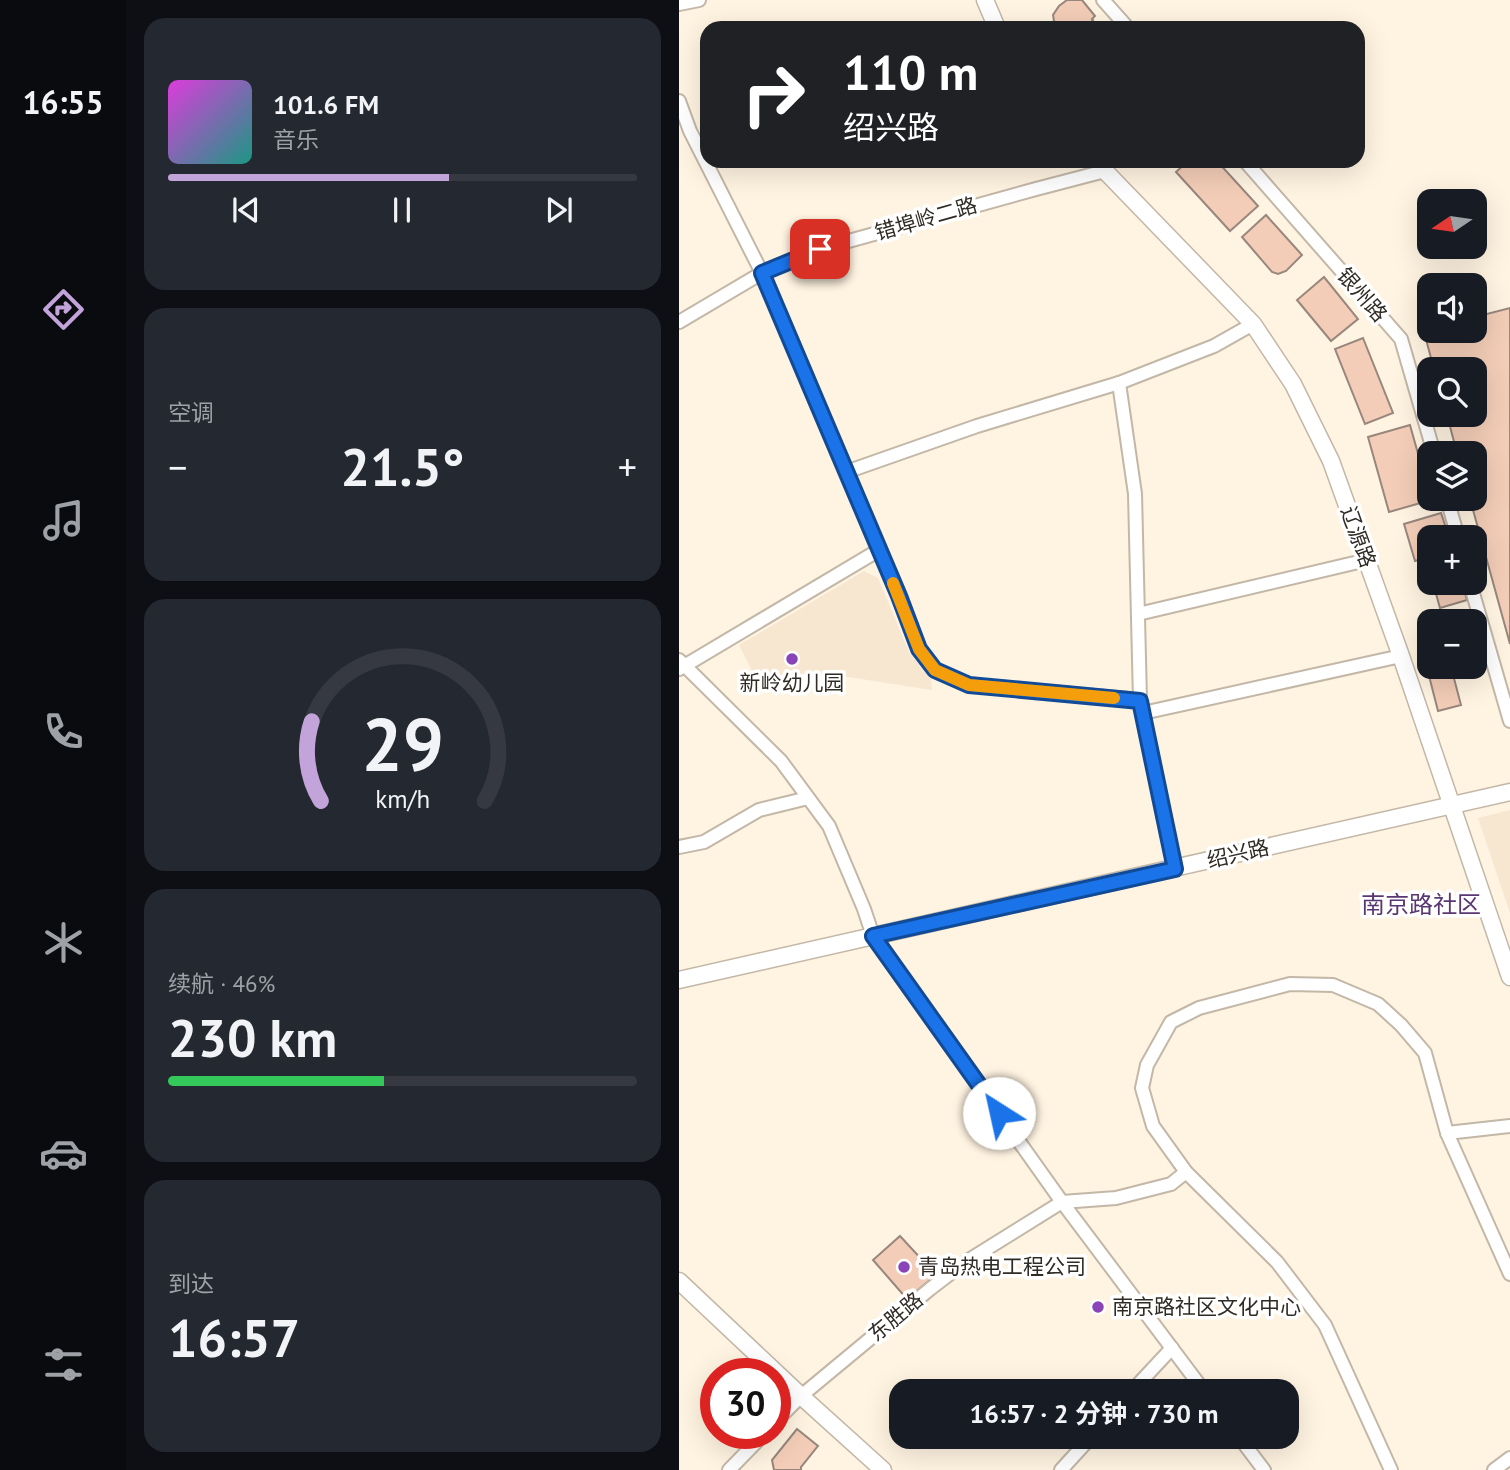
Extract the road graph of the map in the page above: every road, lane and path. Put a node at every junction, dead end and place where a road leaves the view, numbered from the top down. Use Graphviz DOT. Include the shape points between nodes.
graph roads {
  1 [pos="699,0"];
  2 [pos="985,0"];
  3 [pos="1103,0"];
  4 [pos="679,4"];
  5 [pos="994,21"];
  6 [pos="1122,21"];
  7 [pos="679,101"];
  8 [pos="684,134"];
  9 [pos="700,163"];
  10 [pos="703,168"];
  11 [pos="1095,168"];
  12 [pos="1103,168"];
  13 [pos="1251,168"];
  14 [pos="762,273"];
  15 [pos="679,322"];
  16 [pos="1253,324"];
  17 [pos="1119,383"];
  18 [pos="1431,441"];
  19 [pos="846,472"];
  20 [pos="879,550"];
  21 [pos="1367,561"];
  22 [pos="1474,595"];
  23 [pos="1138,614"];
  24 [pos="1401,656"];
  25 [pos="681,665"];
  26 [pos="1142,707"];
  27 [pos="1510,721"];
  28 [pos="1510,792"];
  29 [pos="808,798"];
  30 [pos="1452,806"];
  31 [pos="679,847"];
  32 [pos="1175,869"];
  33 [pos="873,936"];
  34 [pos="1510,977"];
  35 [pos="679,980"];
  36 [pos="1510,1126"];
  37 [pos="1447,1133"];
  38 [pos="1186,1172"];
  39 [pos="1062,1202"];
  40 [pos="1510,1274"];
  41 [pos="679,1281"];
  42 [pos="1172,1348"];
  43 [pos="1143,1379"];
  44 [pos="1196,1379"];
  45 [pos="801,1396"];
  46 [pos="791,1406"];
  47 [pos="749,1449"];
  48 [pos="1080,1449"];
  49 [pos="1248,1449"];
  50 [pos="1510,1458"];
  51 [pos="729,1470"];
  52 [pos="883,1470"];
  53 [pos="1061,1470"];
  54 [pos="1264,1470"];
  55 [pos="1391,1470"];
  56 [pos="1494,1470"];
  1 -- 4 [label="street"];
  2 -- 5 [label="street"];
  3 -- 6 [label="street"];
  7 -- 8 [label="street"];
  8 -- 9 [label="street"];
  10 -- 14 [label="street"];
  11 -- 14 [label="street, 错埠岭二路" via="820,249"];
  12 -- 16 [label="street, 辽源路"];
  13 -- 18 [label="street, 银州路" via="1401,339"];
  14 -- 15 [label="street, 错埠岭二路"];
  14 -- 19 [label="street"];
  16 -- 17 [label="street" via="1214,346"];
  16 -- 21 [label="street, 辽源路" via="1293,384 1331,461"];
  17 -- 19 [label="street"];
  17 -- 23 [label="street" via="1135,494"];
  19 -- 20 [label="street"];
  20 -- 25 [label="street"];
  20 -- 26 [label="street" via="919,649 935,670 969,685"];
  21 -- 23 [label="street"];
  21 -- 24 [label="street, 辽源路"];
  22 -- 27 [label="street"];
  23 -- 26 [label="street"];
  24 -- 26 [label="street"];
  24 -- 30 [label="street, 辽源路"];
  25 -- 29 [label="street" via="781,761"];
  26 -- 32 [label="street"];
  28 -- 30 [label="street, 绍兴路"];
  29 -- 31 [label="street" via="759,810 704,842"];
  29 -- 33 [label="street" via="829,826"];
  30 -- 32 [label="street, 绍兴路"];
  30 -- 34 [label="street, 辽源路"];
  32 -- 33 [label="street, 绍兴路"];
  33 -- 35 [label="street, 绍兴路"];
  33 -- 39 [label="street"];
  36 -- 37 [label="street"];
  37 -- 38 [label="street" via="1425,1053 1402,1025 1378,1004 1333,985 1290,984 1199,1008 1171,1022 1147,1065 1142,1088 1153,1126"];
  37 -- 40 [label="street"];
  38 -- 39 [label="street" via="1171,1184 1116,1198"];
  38 -- 55 [label="street" via="1277,1262 1325,1325"];
  39 -- 42 [label="street"];
  39 -- 45 [label="street, 东胜路" via="964,1263"];
  41 -- 45 [label="street"];
  42 -- 43 [label="street"];
  42 -- 44 [label="street"];
  45 -- 46 [label="street, 东胜路"];
  45 -- 52 [label="street"];
  47 -- 51 [label="street"];
  48 -- 53 [label="street"];
  49 -- 54 [label="street"];
  50 -- 56 [label="street"];
}
